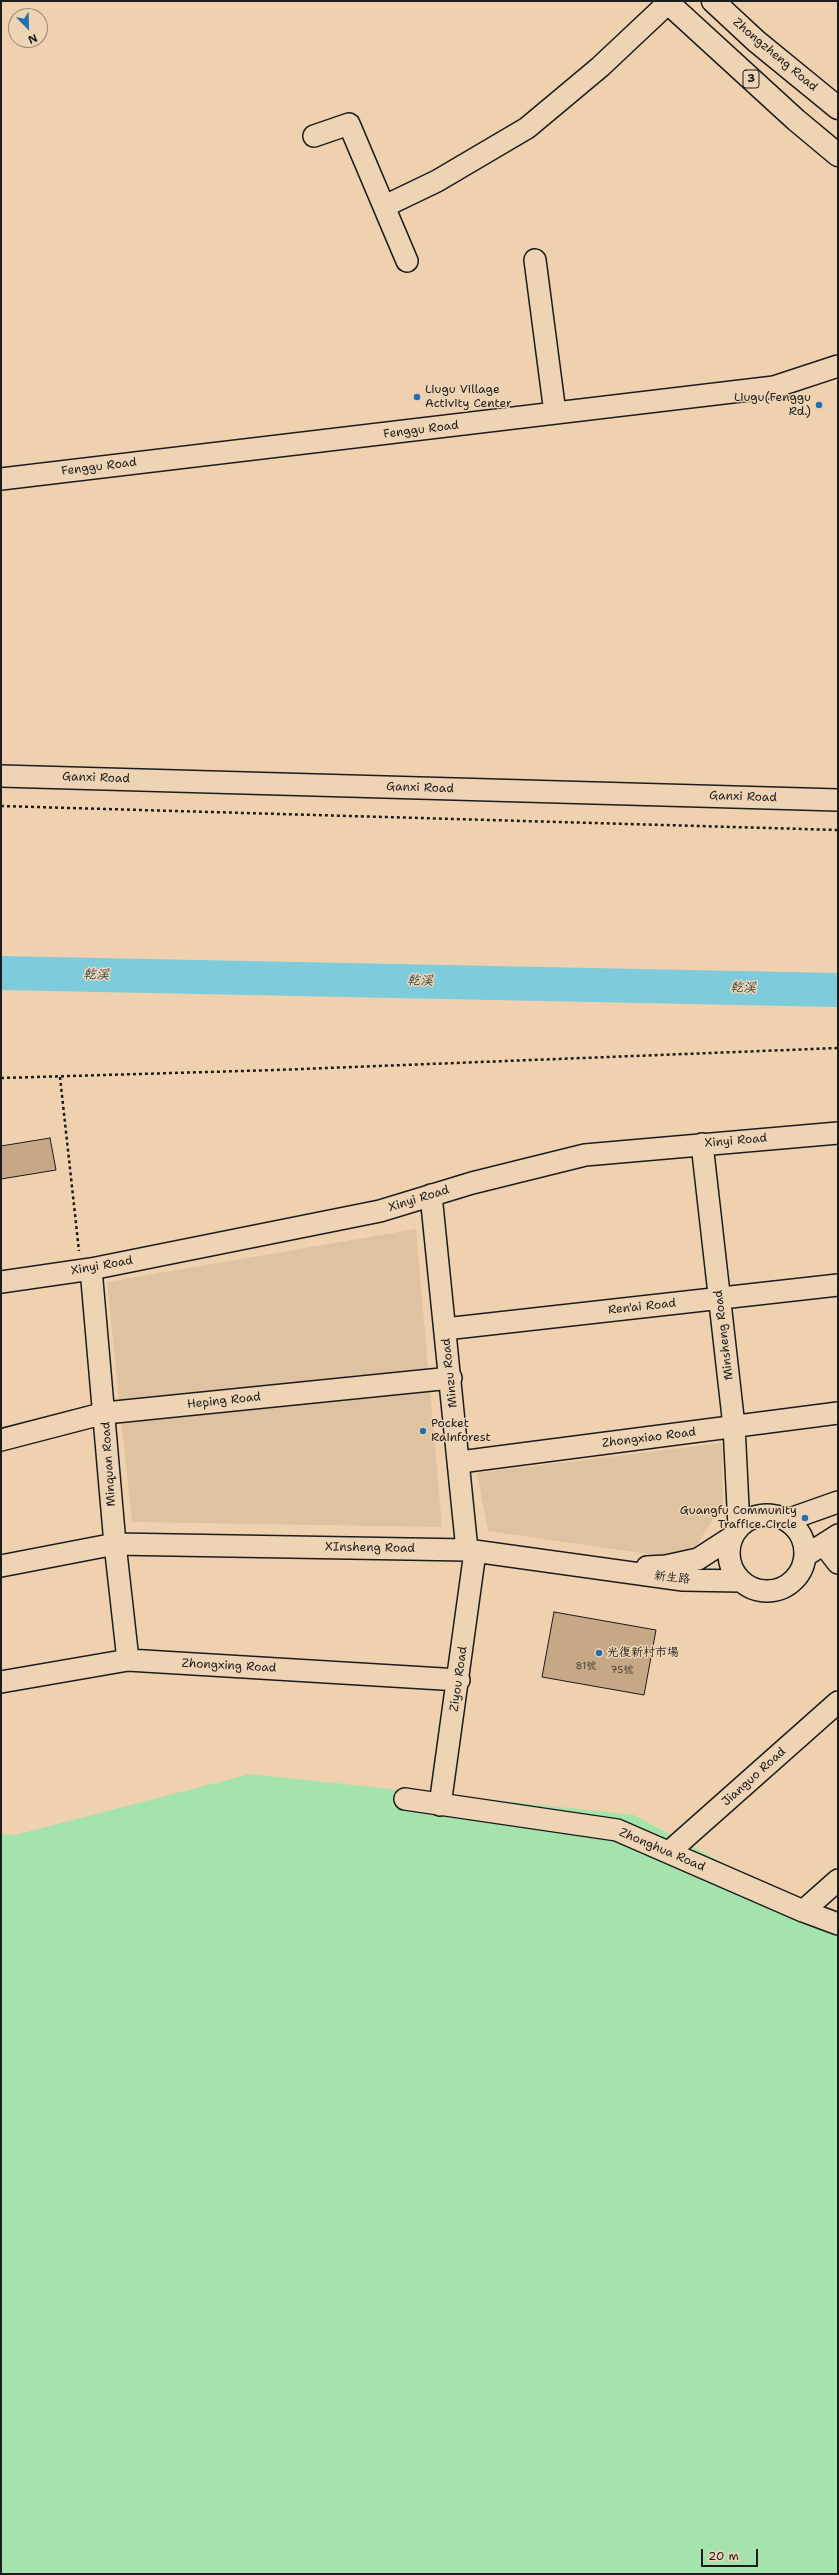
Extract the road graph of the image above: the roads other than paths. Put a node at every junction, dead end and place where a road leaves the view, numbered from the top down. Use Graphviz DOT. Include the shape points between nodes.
graph roads {
  1 [pos="713,1"];
  2 [pos="667,2"];
  3 [pos="838,108"];
  4 [pos="314,136"];
  5 [pos="838,155"];
  6 [pos="385,206"];
  7 [pos="535,260"];
  8 [pos="407,261"];
  9 [pos="838,366"];
  10 [pos="555,413"];
  11 [pos="1,479"];
  12 [pos="1,776"];
  13 [pos="838,800"];
  14 [pos="838,1133"];
  15 [pos="702,1144"];
  16 [pos="431,1195"];
  17 [pos="86,1270"];
  18 [pos="1,1282"];
  19 [pos="838,1285"];
  20 [pos="719,1299"];
  21 [pos="445,1329"];
  22 [pos="450,1378"];
  23 [pos="838,1413"];
  24 [pos="105,1414"];
  25 [pos="734,1426"];
  26 [pos="1,1440"];
  27 [pos="460,1462"];
  28 [pos="838,1502"];
  29 [pos="787,1520"];
  30 [pos="735,1532"];
  31 [pos="831,1540"];
  32 [pos="115,1544"];
  33 [pos="471,1551"];
  34 [pos="805,1556"];
  35 [pos="838,1563"];
  36 [pos="1,1566"];
  37 [pos="604,1568"];
  38 [pos="741,1581"];
  39 [pos="128,1660"];
  40 [pos="459,1680"];
  41 [pos="1,1682"];
  42 [pos="838,1702"];
  43 [pos="404,1800"];
  44 [pos="440,1805"];
  45 [pos="669,1852"];
  46 [pos="838,1880"];
  47 [pos="803,1911"];
  48 [pos="838,1924"];
  1 -- 3 [label="main road, Zhongzheng Road" via="756,41"];
  2 -- 5 [label="main road, 3"];
  2 -- 6 [label="street" via="600,67 527,128 437,181"];
  4 -- 6 [label="street" via="349,124"];
  6 -- 8 [label="street"];
  7 -- 10 [label="street"];
  9 -- 10 [label="street, Fenggu Road" via="774,387"];
  10 -- 11 [label="street, Fenggu Road"];
  12 -- 13 [label="street, Ganxi Road"];
  14 -- 15 [label="street, Xinyi Road"];
  15 -- 16 [label="street, Xinyi Road" via="586,1155"];
  15 -- 20 [label="street, Minsheng Road"];
  16 -- 17 [label="street, Xinyi Road" via="380,1211"];
  16 -- 21 [label="street, Minzu Road"];
  17 -- 18 [label="street, Xinyi Road"];
  17 -- 24 [label="street, Minquan Road"];
  19 -- 20 [label="street, Ren'ai Road"];
  20 -- 21 [label="street, Ren'ai Road"];
  20 -- 25 [label="street, Minsheng Road"];
  21 -- 22 [label="street, Minzu Road"];
  22 -- 24 [label="street, Heping Road"];
  22 -- 27 [label="street, Minzu Road"];
  23 -- 25 [label="street, Zhongxiao Road"];
  24 -- 26 [label="street, Heping Road"];
  24 -- 32 [label="street, Minquan Road"];
  25 -- 27 [label="street, Zhongxiao Road"];
  25 -- 30 [label="street, Minsheng Road"];
  27 -- 33 [label="street, Minzu Road"];
  28 -- 29 [label="street"];
  29 -- 30 [label="street, XInsheng Road" via="768,1515 758,1516"];
  29 -- 34 [label="street" via="801,1535 805,1544"];
  30 -- 37 [label="street, XInsheng Road" via="710,1552 685,1562 666,1566"];
  30 -- 38 [label="street" via="729,1559 733,1571"];
  31 -- 34 [label="street"];
  31 -- 35 [label="street"];
  32 -- 33 [label="street, XInsheng Road"];
  32 -- 36 [label="street, XInsheng Road"];
  32 -- 39 [label="street, Minquan Road"];
  33 -- 37 [label="street, XInsheng Road"];
  33 -- 40 [label="street, Ziyou Road"];
  34 -- 38 [label="street" via="802,1568 795,1578 774,1590 762,1591"];
  37 -- 38 [label="street, 新生路" via="683,1580"];
  39 -- 40 [label="street, Zhongxing Road"];
  39 -- 41 [label="street, Zhongxing Road"];
  40 -- 44 [label="street, Ziyou Road"];
  42 -- 45 [label="street, Jianguo Road"];
  43 -- 44 [label="street, Zhonghua Road"];
  44 -- 45 [label="street, Zhonghua Road" via="617,1830"];
  45 -- 47 [label="street, Zhonghua Road"];
  46 -- 47 [label="street"];
  47 -- 48 [label="street, Zhonghua Road"];
}
